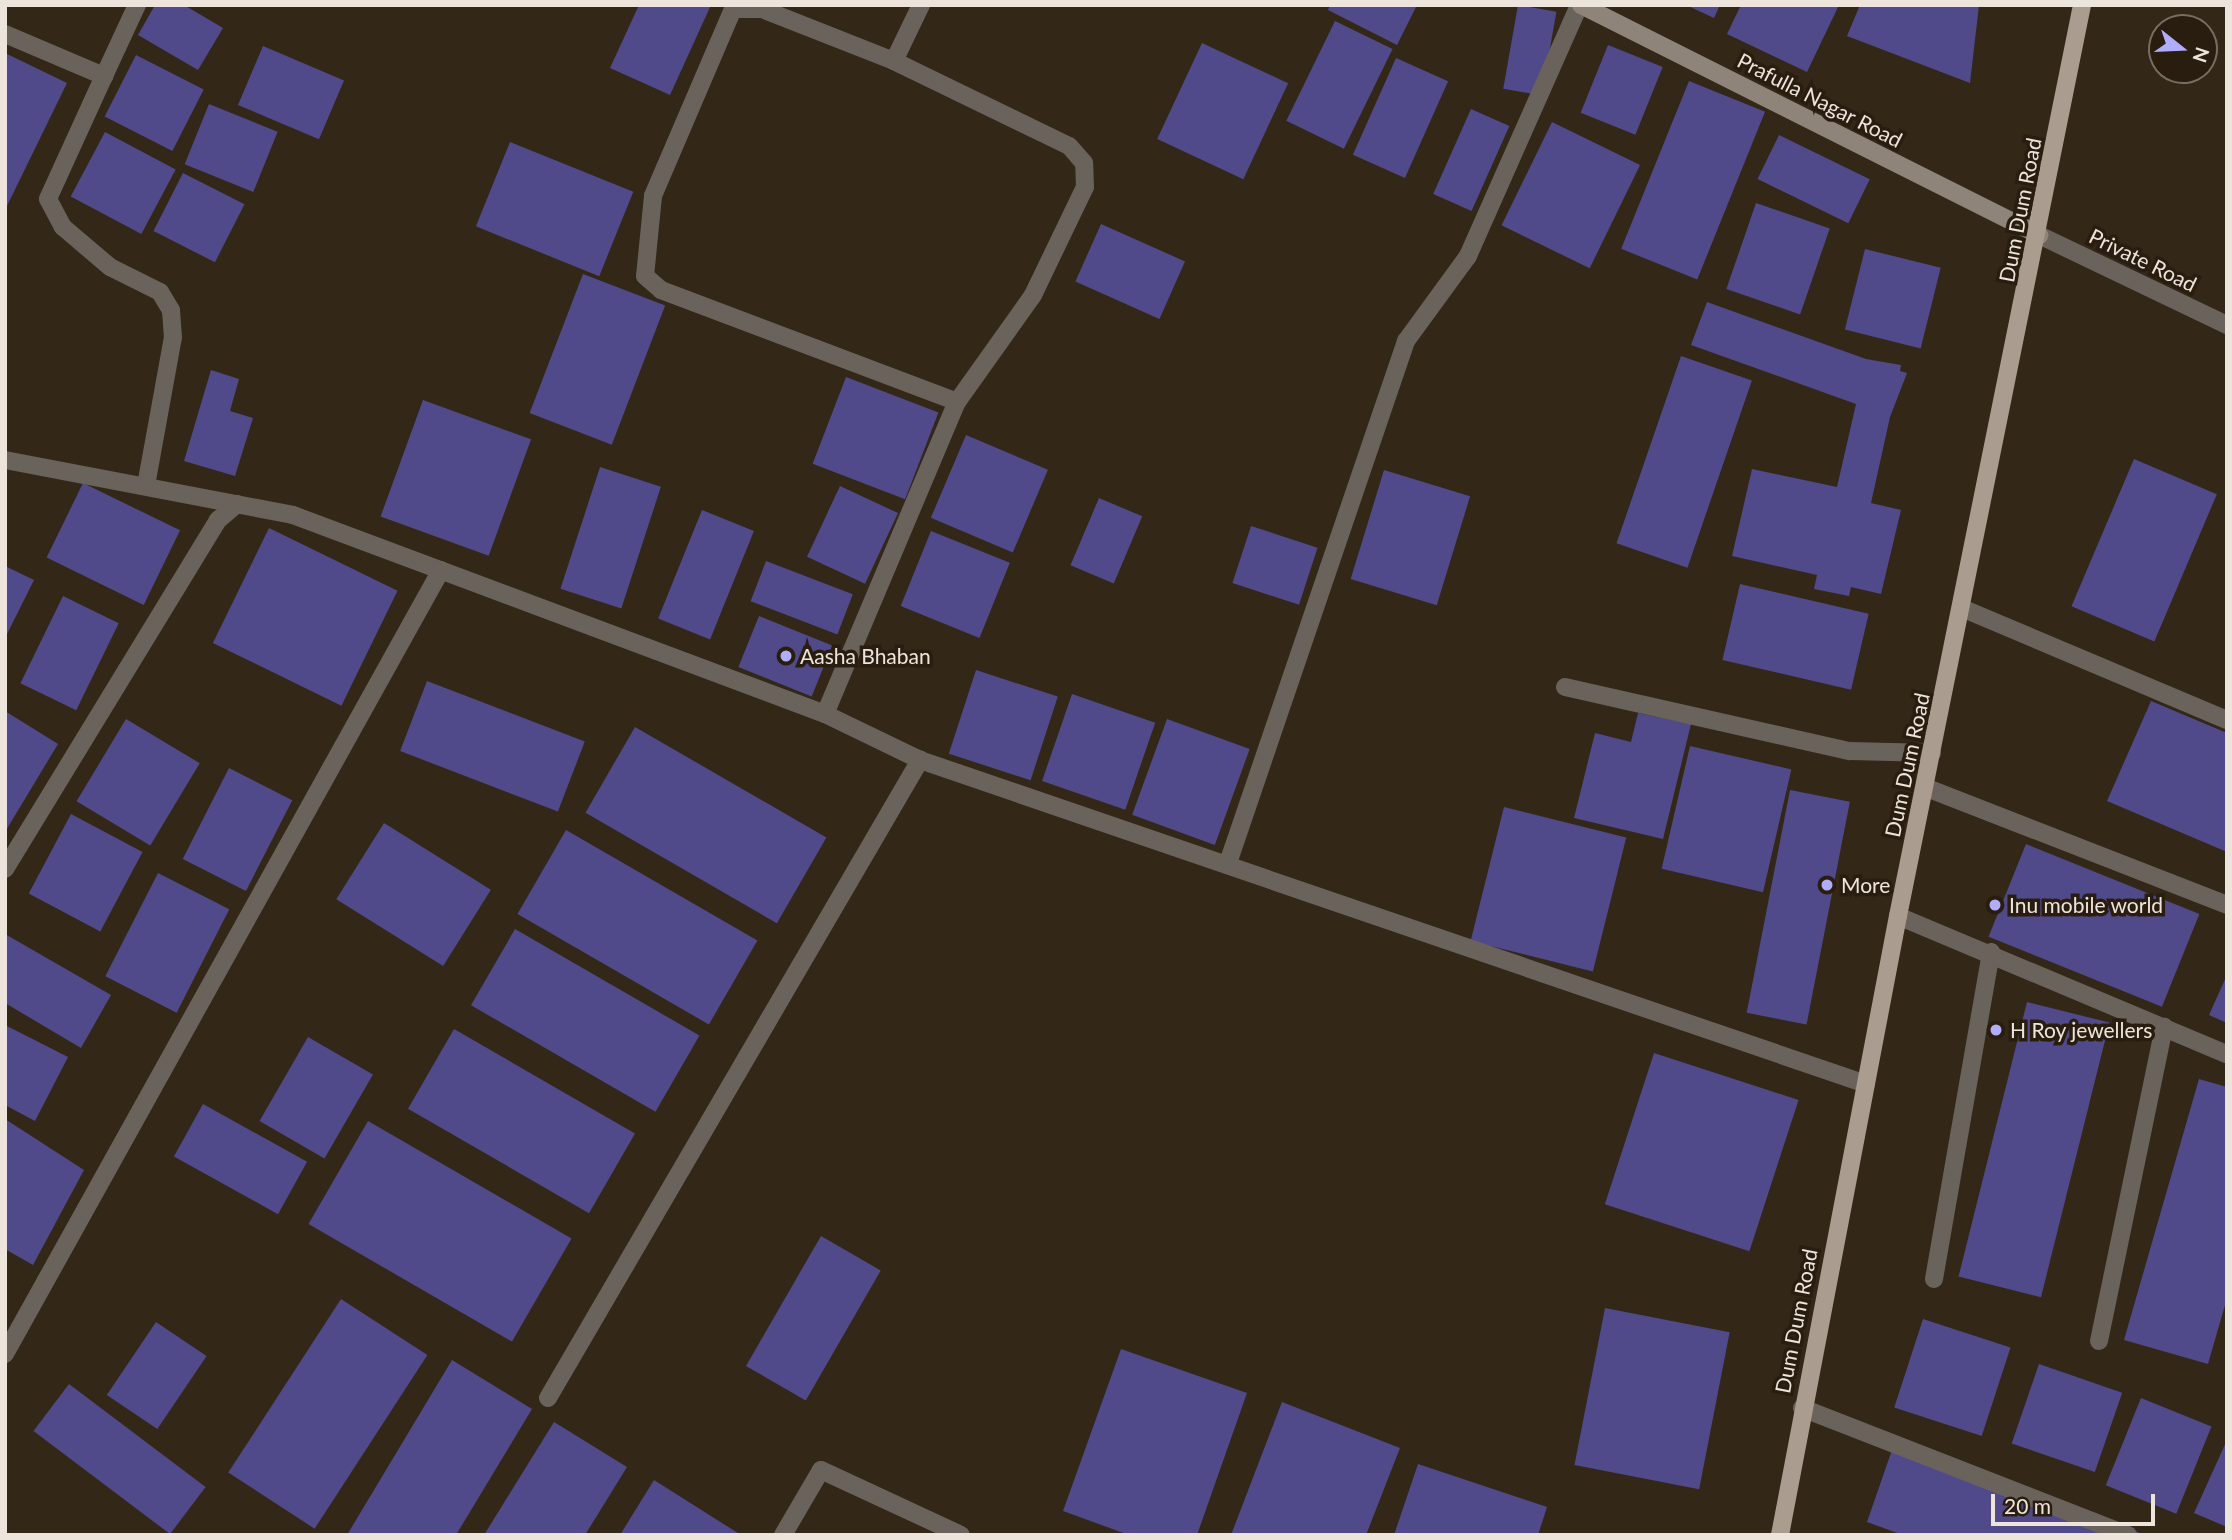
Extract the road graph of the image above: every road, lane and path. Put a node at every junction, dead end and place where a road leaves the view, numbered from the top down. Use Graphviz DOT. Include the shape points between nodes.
graph roads {
  1 [pos="137,5"];
  2 [pos="921,5"];
  3 [pos="1580,5"];
  4 [pos="2082,5"];
  5 [pos="5,34"];
  6 [pos="894,61"];
  7 [pos="104,76"];
  8 [pos="2039,235"];
  9 [pos="2227,326"];
  10 [pos="957,402"];
  11 [pos="5,460"];
  12 [pos="146,486"];
  13 [pos="237,504"];
  14 [pos="441,570"];
  15 [pos="1964,609"];
  16 [pos="1565,687"];
  17 [pos="825,714"];
  18 [pos="2227,720"];
  19 [pos="1932,753"];
  20 [pos="920,760"];
  21 [pos="1927,788"];
  22 [pos="1228,863"];
  23 [pos="5,869"];
  24 [pos="2227,905"];
  25 [pos="1898,916"];
  26 [pos="1991,952"];
  27 [pos="2164,1027"];
  28 [pos="2227,1054"];
  29 [pos="1866,1084"];
  30 [pos="1934,1279"];
  31 [pos="2099,1341"];
  32 [pos="5,1354"];
  33 [pos="548,1398"];
  34 [pos="1802,1408"];
  35 [pos="783,1535"];
  36 [pos="961,1535"];
  37 [pos="1780,1535"];
  38 [pos="2128,1535"];
  1 -- 7 [label="street"];
  2 -- 6 [label="street"];
  3 -- 8 [label="street, Prafulla Nagar Road"];
  3 -- 22 [label="street" via="1468,256 1406,341"];
  4 -- 8 [label="main road, Dum Dum Road"];
  5 -- 7 [label="street"];
  6 -- 10 [label="street" via="1053,137 1084,163 1085,187 1033,295"];
  6 -- 10 [label="street" via="762,9 733,9 653,196 645,276 661,290"];
  7 -- 12 [label="street" via="48,200 63,227 110,267 160,292 171,310 173,337"];
  8 -- 9 [label="street, Private Road"];
  8 -- 15 [label="main road, Dum Dum Road"];
  10 -- 17 [label="street"];
  11 -- 12 [label="street"];
  12 -- 13 [label="street"];
  13 -- 14 [label="street" via="293,515"];
  13 -- 23 [label="street" via="218,520"];
  14 -- 17 [label="street"];
  14 -- 32 [label="street"];
  15 -- 18 [label="street"];
  15 -- 19 [label="main road, Dum Dum Road"];
  16 -- 19 [label="street" via="1850,751"];
  17 -- 20 [label="street"];
  19 -- 21 [label="main road, Dum Dum Road"];
  20 -- 22 [label="street"];
  20 -- 33 [label="street"];
  21 -- 24 [label="street"];
  21 -- 25 [label="main road, Dum Dum Road"];
  22 -- 29 [label="street"];
  25 -- 26 [label="street"];
  25 -- 29 [label="main road, Dum Dum Road"];
  26 -- 27 [label="street"];
  26 -- 30 [label="street"];
  27 -- 28 [label="street"];
  27 -- 31 [label="street"];
  29 -- 34 [label="main road, Dum Dum Road"];
  34 -- 37 [label="main road, Dum Dum Road"];
  34 -- 38 [label="street"];
  35 -- 36 [label="street" via="821,1470"];
}
